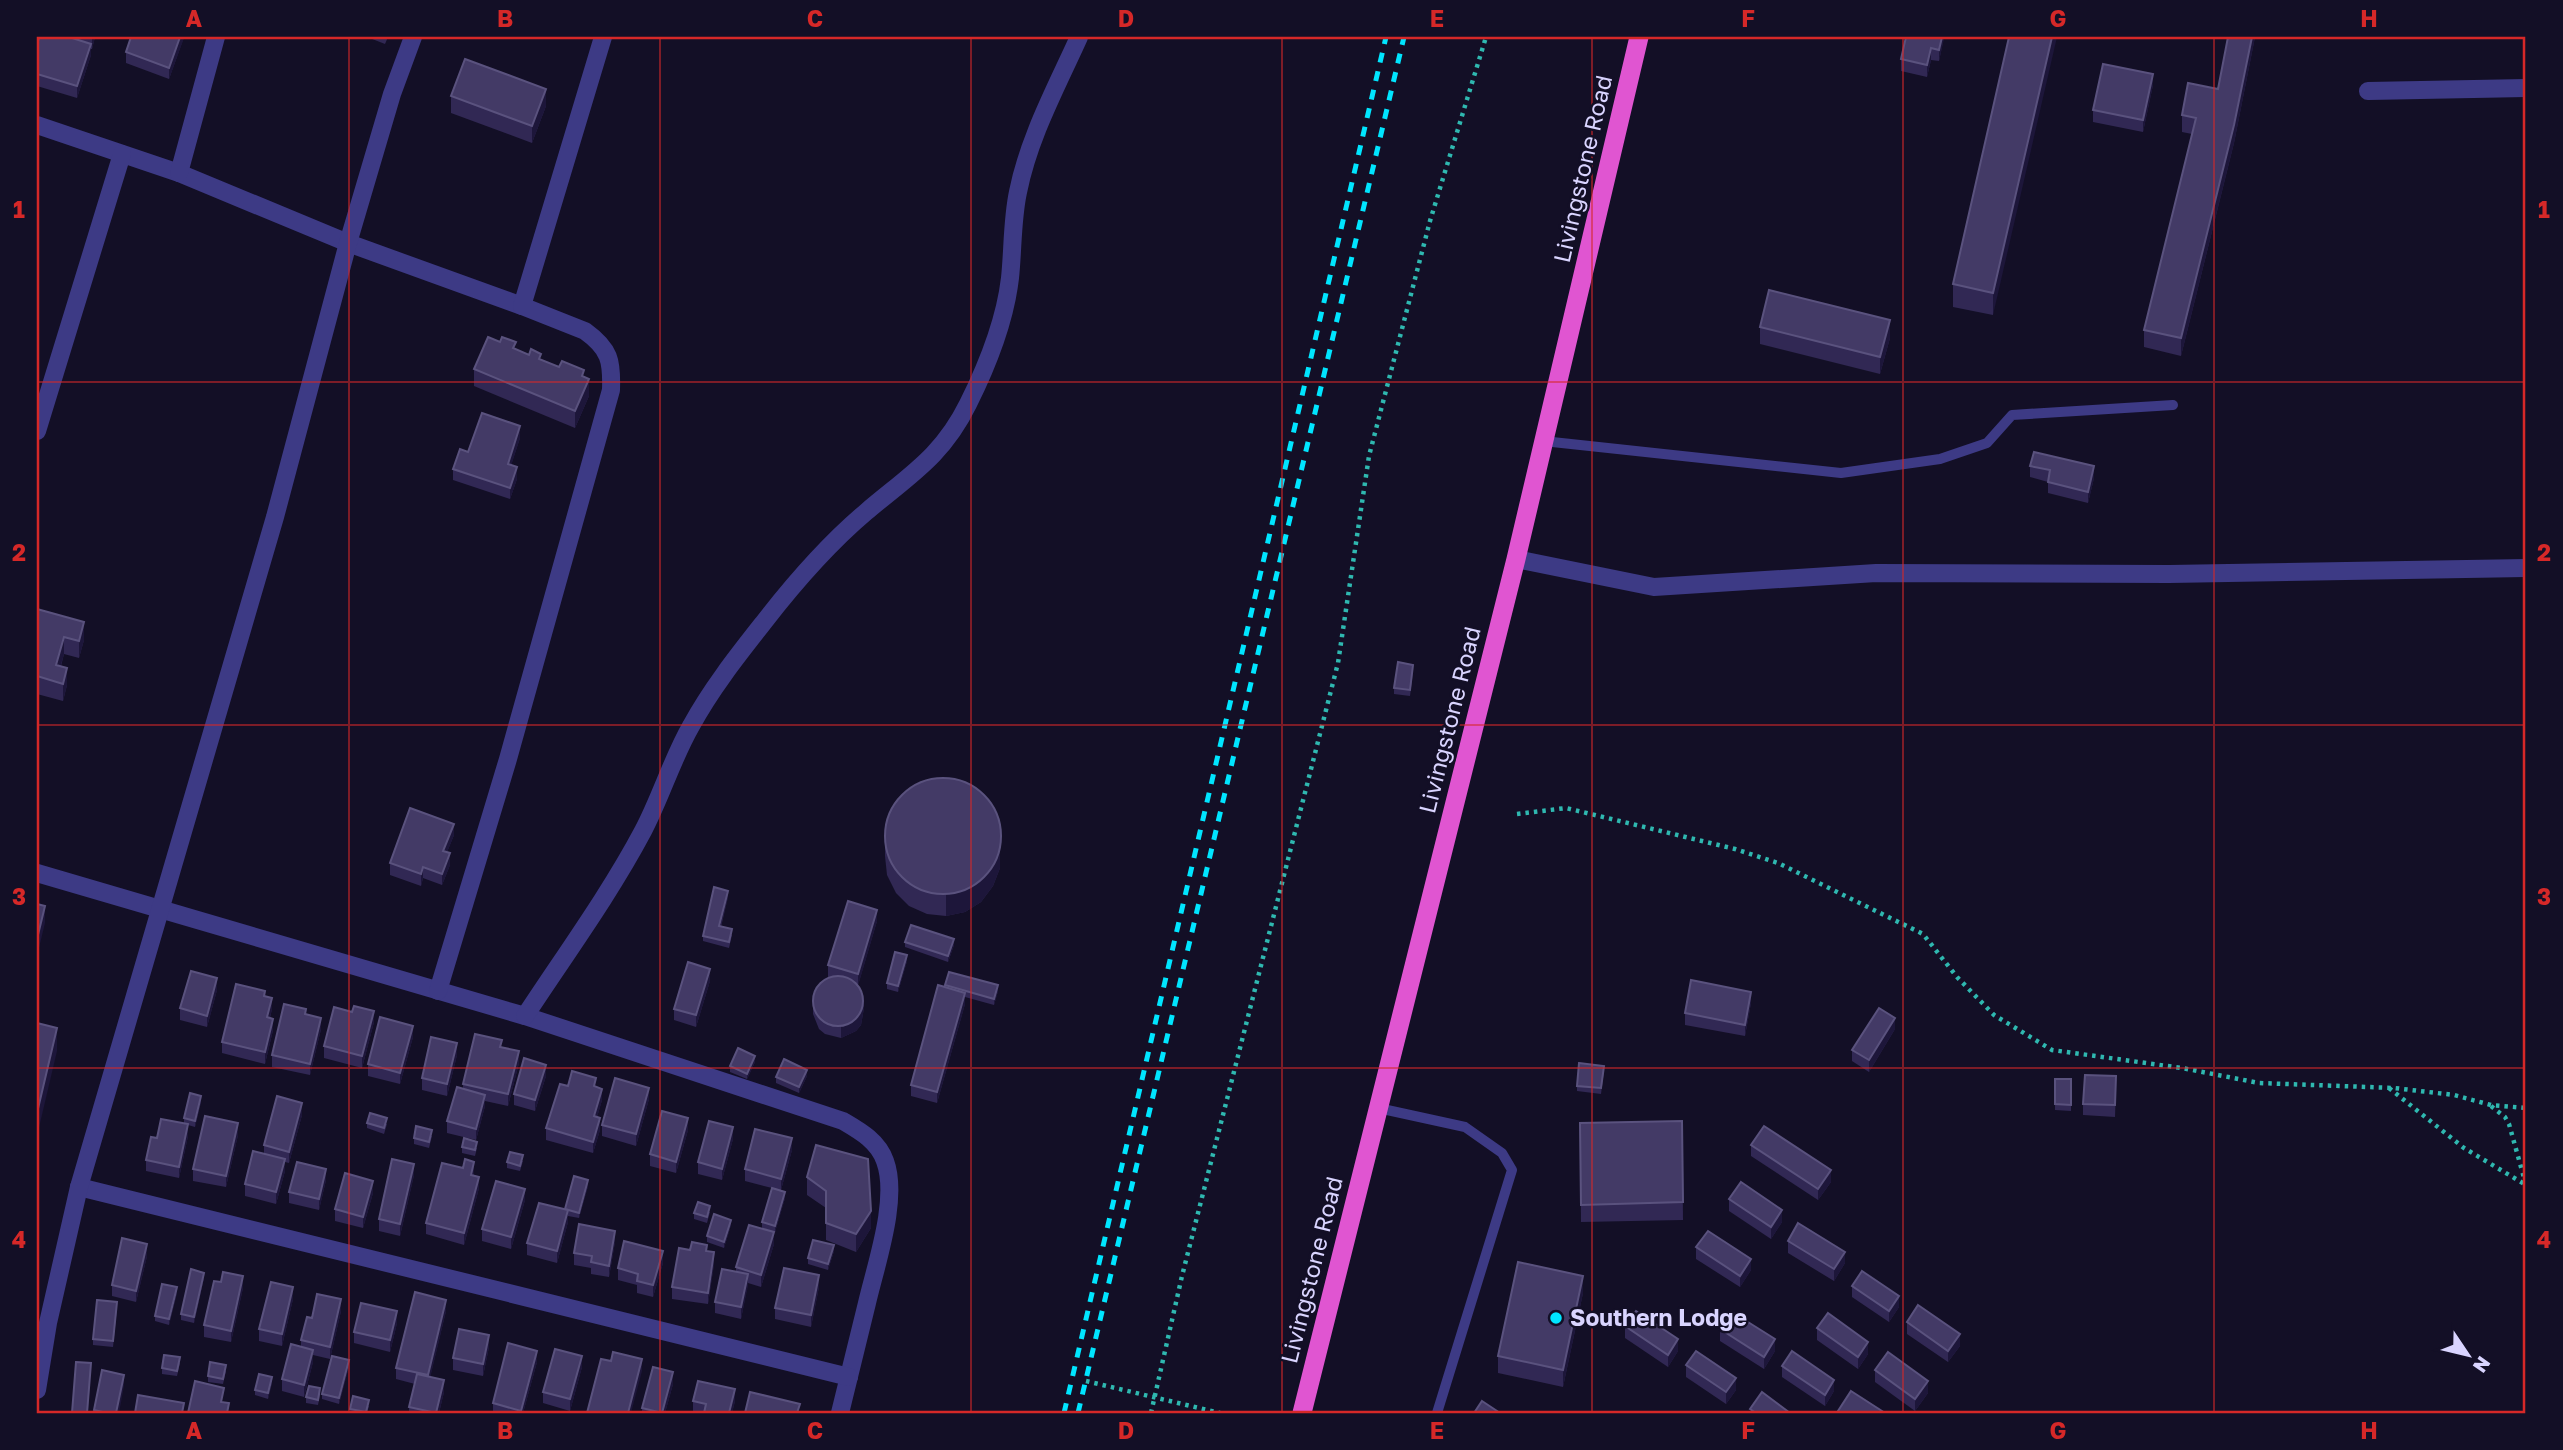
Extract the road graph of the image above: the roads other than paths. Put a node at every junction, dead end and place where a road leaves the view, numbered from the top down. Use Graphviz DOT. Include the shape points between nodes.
graph roads {
  1 [pos="216,37"];
  2 [pos="413,37"];
  3 [pos="603,37"];
  4 [pos="1079,37"];
  5 [pos="1639,37"];
  6 [pos="2526,88"];
  7 [pos="2368,91"];
  8 [pos="37,125"];
  9 [pos="122,154"];
  10 [pos="179,173"];
  11 [pos="348,243"];
  12 [pos="522,306"];
  13 [pos="2173,405"];
  14 [pos="37,430"];
  15 [pos="1543,441"];
  16 [pos="1516,559"];
  17 [pos="2526,568"];
  18 [pos="37,873"];
  19 [pos="159,909"];
  20 [pos="438,991"];
  21 [pos="525,1016"];
  22 [pos="1378,1108"];
  23 [pos="79,1187"];
  24 [pos="849,1377"];
  25 [pos="37,1390"];
  26 [pos="840,1413"];
  27 [pos="1302,1413"];
  28 [pos="1437,1413"];
  1 -- 10 [label="street"];
  2 -- 11 [label="street"];
  3 -- 12 [label="street"];
  4 -- 21 [label="street" via="1025,161 1017,196 1010,282 986,364 967,406 927,463 817,558 740,654 690,726 628,857"];
  5 -- 15 [label="highway, Livingstone Road"];
  6 -- 7 [label="street"];
  8 -- 9 [label="street"];
  9 -- 10 [label="street"];
  9 -- 14 [label="street"];
  10 -- 11 [label="street"];
  11 -- 12 [label="street"];
  11 -- 19 [label="street" via="275,517"];
  12 -- 20 [label="street" via="595,338 609,356 611,390"];
  13 -- 15 [label="lane" via="2012,415 1987,443 1940,459 1841,473"];
  15 -- 16 [label="highway, Livingstone Road"];
  16 -- 17 [label="street" via="1654,587 1876,573"];
  16 -- 22 [label="highway, Livingstone Road"];
  18 -- 19 [label="street"];
  19 -- 20 [label="street"];
  19 -- 23 [label="street"];
  20 -- 21 [label="street"];
  21 -- 24 [label="street" via="843,1121 875,1143 885,1160 888,1207"];
  22 -- 27 [label="highway, Livingstone Road"];
  22 -- 28 [label="lane" via="1465,1127 1502,1153 1512,1170"];
  23 -- 24 [label="street"];
  23 -- 25 [label="street"];
  24 -- 26 [label="street"];
}
